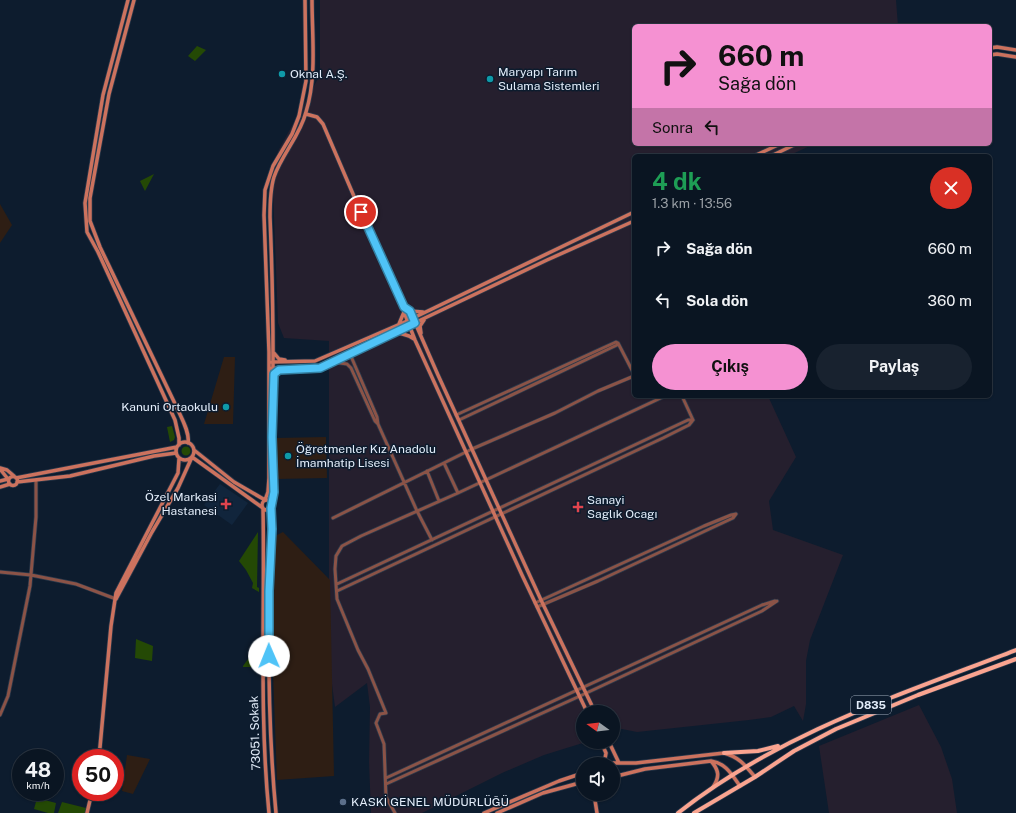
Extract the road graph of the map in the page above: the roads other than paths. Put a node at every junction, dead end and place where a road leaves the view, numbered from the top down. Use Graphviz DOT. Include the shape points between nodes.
graph roads {
  1 [pos="128,0"];
  2 [pos="134,0"];
  3 [pos="305,0"];
  4 [pos="312,0"];
  5 [pos="992,48"];
  6 [pos="1016,50"];
  7 [pos="992,55"];
  8 [pos="1016,57"];
  9 [pos="306,114"];
  10 [pos="776,146"];
  11 [pos="792,146"];
  12 [pos="758,154"];
  13 [pos="775,154"];
  14 [pos="632,213"];
  15 [pos="632,222"];
  16 [pos="404,307"];
  17 [pos="410,311"];
  18 [pos="404,312"];
  19 [pos="424,312"];
  20 [pos="413,318"];
  21 [pos="426,318"];
  22 [pos="407,321"];
  23 [pos="415,323"];
  24 [pos="399,325"];
  25 [pos="409,326"];
  26 [pos="395,332"];
  27 [pos="415,340"];
  28 [pos="422,340"];
  29 [pos="618,343"];
  30 [pos="274,352"];
  31 [pos="350,354"];
  32 [pos="269,362"];
  33 [pos="274,362"];
  34 [pos="300,362"];
  35 [pos="333,362"];
  36 [pos="269,367"];
  37 [pos="273,368"];
  38 [pos="299,369"];
  39 [pos="632,371"];
  40 [pos="632,376"];
  41 [pos="273,377"];
  42 [pos="660,398"];
  43 [pos="683,398"];
  44 [pos="456,415"];
  45 [pos="459,420"];
  46 [pos="694,420"];
  47 [pos="378,424"];
  48 [pos="188,443"];
  49 [pos="178,446"];
  50 [pos="472,449"];
  51 [pos="194,450"];
  52 [pos="466,452"];
  53 [pos="176,453"];
  54 [pos="192,457"];
  55 [pos="179,459"];
  56 [pos="444,463"];
  57 [pos="0,468"];
  58 [pos="427,471"];
  59 [pos="8,479"];
  60 [pos="16,479"];
  61 [pos="486,479"];
  62 [pos="36,480"];
  63 [pos="0,481"];
  64 [pos="405,482"];
  65 [pos="480,482"];
  66 [pos="10,484"];
  67 [pos="0,487"];
  68 [pos="268,489"];
  69 [pos="458,493"];
  70 [pos="257,495"];
  71 [pos="266,500"];
  72 [pos="439,501"];
  73 [pos="253,502"];
  74 [pos="272,503"];
  75 [pos="263,508"];
  76 [pos="271,508"];
  77 [pos="499,508"];
  78 [pos="417,511"];
  79 [pos="493,511"];
  80 [pos="502,513"];
  81 [pos="496,516"];
  82 [pos="333,518"];
  83 [pos="263,520"];
  84 [pos="432,540"];
  85 [pos="0,572"];
  86 [pos="31,575"];
  87 [pos="337,584"];
  88 [pos="337,591"];
  89 [pos="116,599"];
  90 [pos="542,602"];
  91 [pos="535,603"];
  92 [pos="538,607"];
  93 [pos="1016,650"];
  94 [pos="1016,659"];
  95 [pos="584,688"];
  96 [pos="577,690"];
  97 [pos="586,693"];
  98 [pos="580,696"];
  99 [pos="584,705"];
  100 [pos="592,705"];
  101 [pos="0,715"];
  102 [pos="784,745"];
  103 [pos="100,749"];
  104 [pos="724,753"];
  105 [pos="711,761"];
  106 [pos="620,763"];
  107 [pos="746,766"];
  108 [pos="732,774"];
  109 [pos="576,775"];
  110 [pos="620,775"];
  111 [pos="754,777"];
  112 [pos="386,778"];
  113 [pos="386,784"];
  114 [pos="576,784"];
  115 [pos="740,786"];
  116 [pos="712,787"];
  117 [pos="90,801"];
  118 [pos="595,801"];
  119 [pos="87,813"];
  120 [pos="269,813"];
  121 [pos="276,813"];
  122 [pos="395,813"];
  123 [pos="484,813"];
  124 [pos="497,813"];
  125 [pos="597,813"];
  126 [pos="678,813"];
  127 [pos="694,813"];
  1 -- 49 [label="main road" via="103,95 87,188 85,220 87,232 175,420 180,438"];
  2 -- 48 [label="main road" via="107,104 91,190 90,221 100,248 178,410"];
  3 -- 32 [label="main road" via="304,94 292,134 273,166 265,190"];
  4 -- 9 [label="main road" via="312,75"];
  5 -- 6 [label="main road"];
  7 -- 8 [label="main road"];
  9 -- 16 [label="main road" via="317,117 323,124"];
  9 -- 30 [label="main road" via="274,177 271,195"];
  10 -- 12 [label="main road"];
  11 -- 13 [label="main road"];
  14 -- 19 [label="main road"];
  15 -- 21 [label="main road"];
  16 -- 17 [label="main road"];
  16 -- 18 [label="main road"];
  17 -- 19 [label="main road"];
  17 -- 20 [label="main road"];
  18 -- 22 [label="main road"];
  18 -- 24 [label="main road"];
  19 -- 20 [label="main road"];
  20 -- 22 [label="main road"];
  20 -- 23 [label="main road"];
  21 -- 23 [label="main road"];
  21 -- 28 [label="main road" via="420,326"];
  22 -- 24 [label="main road"];
  22 -- 25 [label="main road"];
  23 -- 25 [label="main road"];
  23 -- 28 [label="main road"];
  24 -- 34 [label="main road" via="315,361"];
  25 -- 26 [label="main road"];
  25 -- 27 [label="main road"];
  26 -- 27 [label="main road"];
  26 -- 31 [label="main road"];
  27 -- 52 [label="main road"];
  28 -- 44 [label="main road"];
  29 -- 39 [label="street"];
  29 -- 44 [label="street" via="592,352"];
  29 -- 45 [label="street"];
  30 -- 33 [label="main road"];
  30 -- 34 [label="main road" via="279,359"];
  31 -- 35 [label="main road"];
  31 -- 47 [label="street"];
  32 -- 33 [label="main road"];
  32 -- 36 [label="main road"];
  33 -- 34 [label="main road"];
  33 -- 37 [label="main road"];
  35 -- 38 [label="main road" via="320,368"];
  35 -- 47 [label="street" via="344,363 351,368"];
  36 -- 37 [label="main road"];
  36 -- 68 [label="main road"];
  37 -- 38 [label="main road"];
  37 -- 41 [label="main road"];
  38 -- 41 [label="main road" via="279,370"];
  40 -- 50 [label="street"];
  41 -- 74 [label="main road"];
  42 -- 61 [label="street"];
  43 -- 46 [label="street"];
  44 -- 45 [label="main road"];
  45 -- 50 [label="main road"];
  46 -- 77 [label="street" via="688,420"];
  46 -- 80 [label="street" via="663,438"];
  47 -- 64 [label="street"];
  48 -- 49 [label="main road" via="183,442"];
  48 -- 51 [label="main road"];
  49 -- 53 [label="main road"];
  49 -- 60 [label="main road"];
  50 -- 52 [label="street"];
  50 -- 61 [label="main road"];
  51 -- 54 [label="main road"];
  51 -- 70 [label="main road" via="234,482"];
  52 -- 56 [label="street"];
  52 -- 65 [label="main road"];
  53 -- 55 [label="main road"];
  53 -- 62 [label="main road" via="70,476"];
  54 -- 55 [label="main road" via="187,460"];
  54 -- 73 [label="main road"];
  54 -- 89 [label="main road" via="178,488"];
  55 -- 89 [label="main road" via="178,474 116,593"];
  56 -- 58 [label="street"];
  56 -- 69 [label="street"];
  57 -- 59 [label="main road"];
  57 -- 60 [label="main road" via="7,470"];
  58 -- 64 [label="street"];
  58 -- 72 [label="street"];
  59 -- 60 [label="main road"];
  59 -- 63 [label="main road"];
  59 -- 66 [label="main road"];
  60 -- 62 [label="main road"];
  60 -- 66 [label="main road" via="14,485"];
  61 -- 65 [label="street"];
  61 -- 77 [label="main road"];
  62 -- 86 [label="street"];
  64 -- 78 [label="street"];
  64 -- 82 [label="street"];
  65 -- 69 [label="street"];
  65 -- 79 [label="main road"];
  66 -- 67 [label="main road"];
  68 -- 70 [label="main road" via="262,496"];
  68 -- 71 [label="main road"];
  69 -- 72 [label="street"];
  70 -- 71 [label="main road"];
  71 -- 74 [label="main road"];
  71 -- 75 [label="main road" via="262,503"];
  72 -- 78 [label="street"];
  73 -- 75 [label="main road"];
  73 -- 83 [label="main road" via="260,509"];
  74 -- 76 [label="main road"];
  75 -- 76 [label="main road"];
  75 -- 83 [label="main road, 73051. Sokak"];
  76 -- 121 [label="main road" via="270,716"];
  77 -- 79 [label="street"];
  77 -- 80 [label="main road"];
  78 -- 84 [label="street"];
  78 -- 87 [label="street" via="342,546 336,556"];
  79 -- 81 [label="main road"];
  79 -- 84 [label="street"];
  80 -- 81 [label="street"];
  80 -- 90 [label="main road"];
  81 -- 88 [label="street"];
  81 -- 91 [label="main road"];
  83 -- 120 [label="main road, 73051. Sokak" via="263,666"];
  84 -- 87 [label="street"];
  85 -- 86 [label="street"];
  86 -- 89 [label="street" via="76,584"];
  86 -- 101 [label="street" via="8,696"];
  87 -- 88 [label="street"];
  88 -- 112 [label="street" via="337,599 386,713 380,714 376,723 384,744"];
  89 -- 103 [label="main road" via="111,626"];
  90 -- 90 [label="street" via="598,581 733,518 736,514 704,526"];
  90 -- 91 [label="street"];
  90 -- 92 [label="street"];
  90 -- 95 [label="main road"];
  91 -- 92 [label="main road"];
  92 -- 96 [label="main road"];
  93 -- 102 [label="highway, D835" via="868,706"];
  94 -- 111 [label="highway, D835" via="836,729 794,751"];
  95 -- 96 [label="street"];
  95 -- 97 [label="main road"];
  95 -- 97 [label="street" via="762,605 776,601"];
  96 -- 98 [label="main road"];
  96 -- 112 [label="street"];
  97 -- 98 [label="street"];
  97 -- 100 [label="main road"];
  98 -- 99 [label="main road"];
  98 -- 113 [label="street"];
  102 -- 104 [label="highway" via="758,751"];
  102 -- 107 [label="highway, D835"];
  104 -- 106 [label="main road"];
  104 -- 107 [label="main road" via="733,755"];
  105 -- 108 [label="main road" via="721,764"];
  105 -- 110 [label="main road" via="645,769"];
  105 -- 116 [label="main road" via="717,767 718,774 717,781"];
  107 -- 108 [label="highway, D835"];
  107 -- 111 [label="main road"];
  108 -- 115 [label="main road"];
  108 -- 116 [label="highway, D835"];
  109 -- 123 [label="main road"];
  111 -- 115 [label="highway, D835"];
  112 -- 113 [label="street"];
  113 -- 122 [label="street" via="386,797"];
  114 -- 124 [label="main road" via="543,793"];
  115 -- 127 [label="highway, D835"];
  116 -- 126 [label="highway, D835"];
  117 -- 119 [label="main road"];
  118 -- 125 [label="main road"];
}
